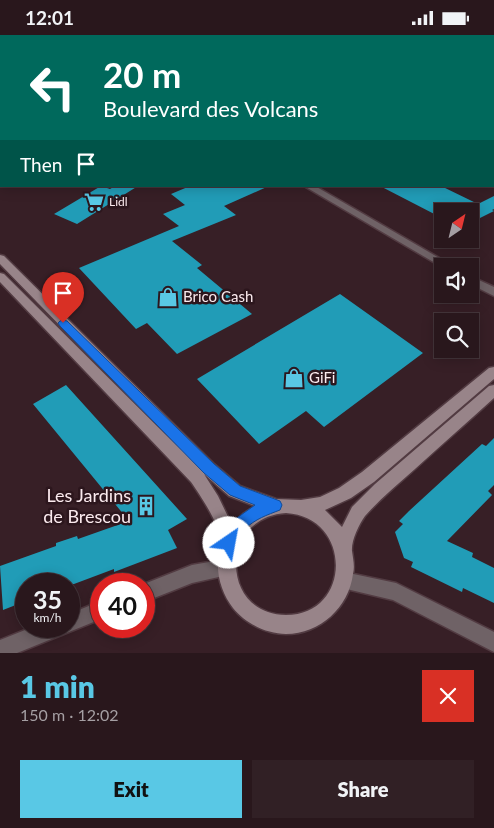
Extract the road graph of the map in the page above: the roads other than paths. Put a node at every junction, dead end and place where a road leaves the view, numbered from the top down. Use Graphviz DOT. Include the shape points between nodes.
graph roads {
  1 [pos="310,187"];
  2 [pos="0,258"];
  3 [pos="434,258"];
  4 [pos="0,276"];
  5 [pos="479,284"];
  6 [pos="494,292"];
  7 [pos="494,372"];
  8 [pos="494,390"];
  9 [pos="275,505"];
  10 [pos="300,508"];
  11 [pos="229,543"];
  12 [pos="343,550"];
  13 [pos="226,568"];
  14 [pos="344,581"];
  15 [pos="155,589"];
  16 [pos="30,638"];
  17 [pos="494,642"];
  18 [pos="0,650"];
  1 -- 3 [label="street"];
  2 -- 9 [label="street" via="209,469 236,491"];
  4 -- 11 [label="street" via="197,477 220,514"];
  5 -- 6 [label="street"];
  7 -- 10 [label="street" via="360,483 321,504"];
  8 -- 12 [label="street" via="358,512"];
  9 -- 10 [label="street"];
  9 -- 11 [label="street" via="256,512 239,525"];
  10 -- 12 [label="street" via="318,517 333,531"];
  11 -- 13 [label="street"];
  12 -- 14 [label="street"];
  13 -- 14 [label="street" via="233,591 248,610 270,623 294,625 317,618 335,602"];
  13 -- 15 [label="street" via="192,575"];
  14 -- 17 [label="street" via="396,592"];
  16 -- 18 [label="street"];
}
